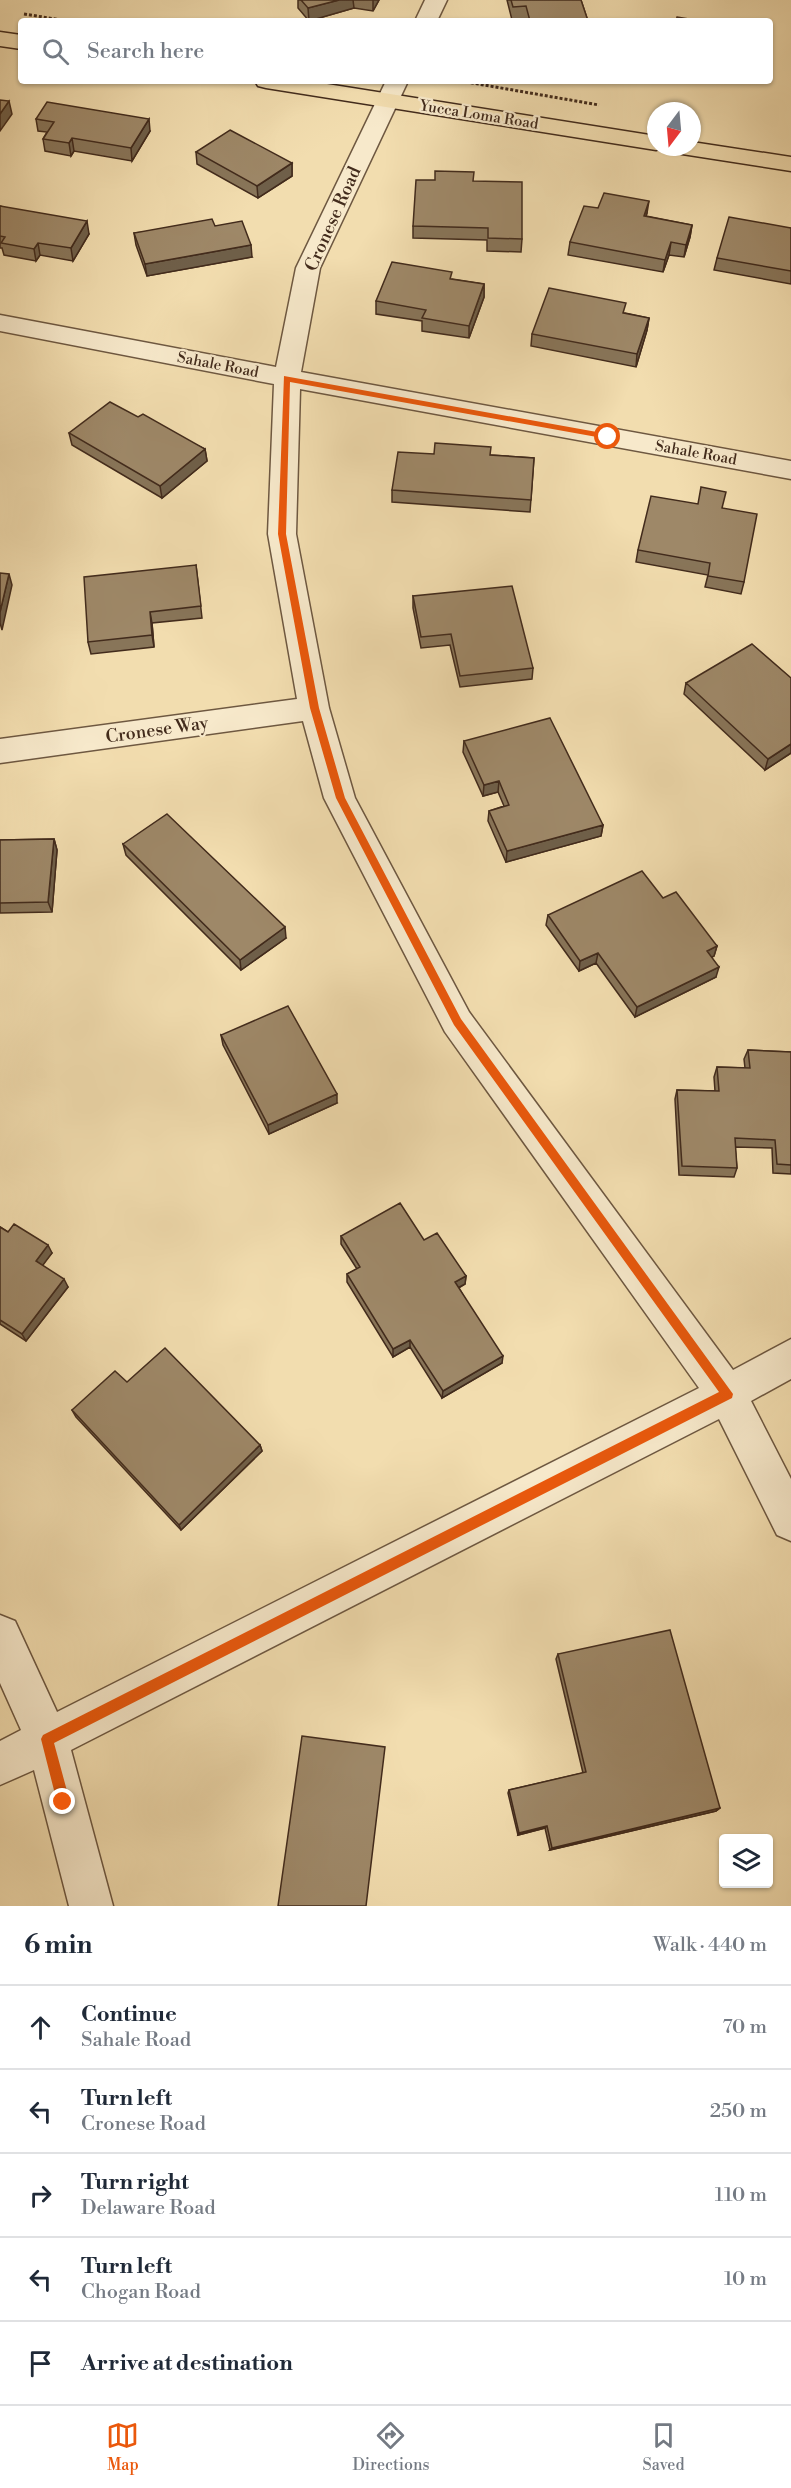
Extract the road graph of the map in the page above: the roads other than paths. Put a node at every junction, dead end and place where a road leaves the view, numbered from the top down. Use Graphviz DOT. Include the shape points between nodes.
graph roads {
  1 [pos="436,0"];
  2 [pos="427,18"];
  3 [pos="0,39"];
  4 [pos="18,42"];
  5 [pos="304,84"];
  6 [pos="393,91"];
  7 [pos="647,141"];
  8 [pos="701,150"];
  9 [pos="791,164"];
  10 [pos="0,323"];
  11 [pos="287,378"];
  12 [pos="791,470"];
  13 [pos="314,708"];
  14 [pos="0,751"];
  15 [pos="791,1358"];
  16 [pos="728,1394"];
  17 [pos="791,1521"];
  18 [pos="0,1636"];
  19 [pos="47,1739"];
  20 [pos="0,1764"];
  21 [pos="91,1906"];
  1 -- 2 [label="street"];
  3 -- 4 [label="main road"];
  5 -- 6 [label="main road, Yucca Loma Road"];
  6 -- 7 [label="main road, Yucca Loma Road"];
  6 -- 11 [label="street, Cronese Road" via="308,268"];
  8 -- 9 [label="main road"];
  10 -- 11 [label="street, Sahale Road"];
  11 -- 12 [label="street, Sahale Road"];
  11 -- 13 [label="street, Cronese Road" via="282,534"];
  13 -- 14 [label="street, Cronese Way"];
  13 -- 16 [label="street, Cronese Road" via="340,798 457,1022"];
  15 -- 16 [label="street"];
  16 -- 17 [label="street, Cronese Road"];
  16 -- 19 [label="street"];
  18 -- 19 [label="street"];
  19 -- 20 [label="street"];
  19 -- 21 [label="street"];
}
